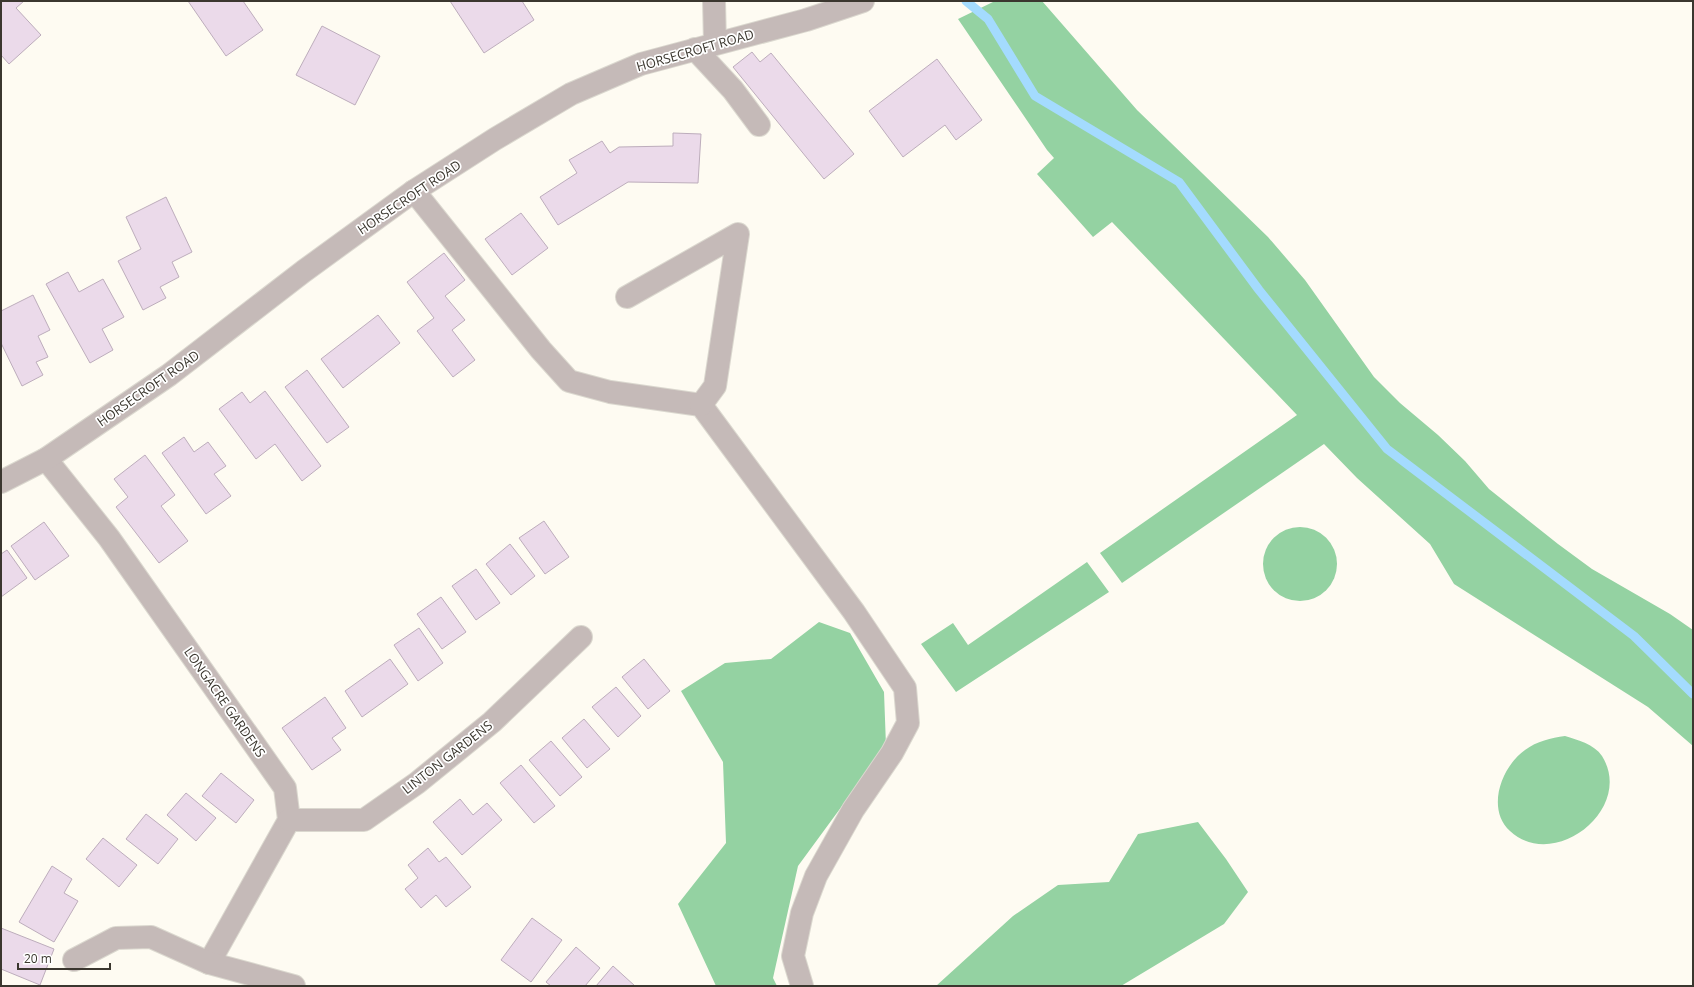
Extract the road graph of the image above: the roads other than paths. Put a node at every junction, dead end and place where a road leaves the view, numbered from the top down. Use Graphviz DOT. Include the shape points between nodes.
graph roads {
  1 [pos="714,1"];
  2 [pos="863,1"];
  3 [pos="705,46"];
  4 [pos="759,125"];
  5 [pos="414,191"];
  6 [pos="627,298"];
  7 [pos="701,405"];
  8 [pos="46,460"];
  9 [pos="1,482"];
  10 [pos="581,638"];
  11 [pos="289,820"];
  12 [pos="74,960"];
  13 [pos="208,963"];
  14 [pos="294,986"];
  15 [pos="802,986"];
  1 -- 3 [label="street"];
  2 -- 3 [label="street, HORSECROFT ROAD" via="806,20"];
  3 -- 4 [label="street"];
  3 -- 5 [label="street, HORSECROFT ROAD" via="641,64 571,94"];
  5 -- 7 [label="street" via="541,350 569,381 610,392"];
  5 -- 8 [label="street, HORSECROFT ROAD" via="304,271 169,376"];
  6 -- 7 [label="street" via="738,234 715,386"];
  7 -- 15 [label="street" via="854,612 905,688 908,723 892,753 853,810 816,876 802,913 793,956"];
  8 -- 9 [label="street, HORSECROFT ROAD"];
  8 -- 11 [label="street, LONGACRE GARDENS" via="109,538 285,788"];
  10 -- 11 [label="street, LINTON GARDENS" via="492,722 417,783 364,820"];
  11 -- 13 [label="street"];
  12 -- 13 [label="street" via="116,938 151,937"];
  13 -- 14 [label="street"];
}
